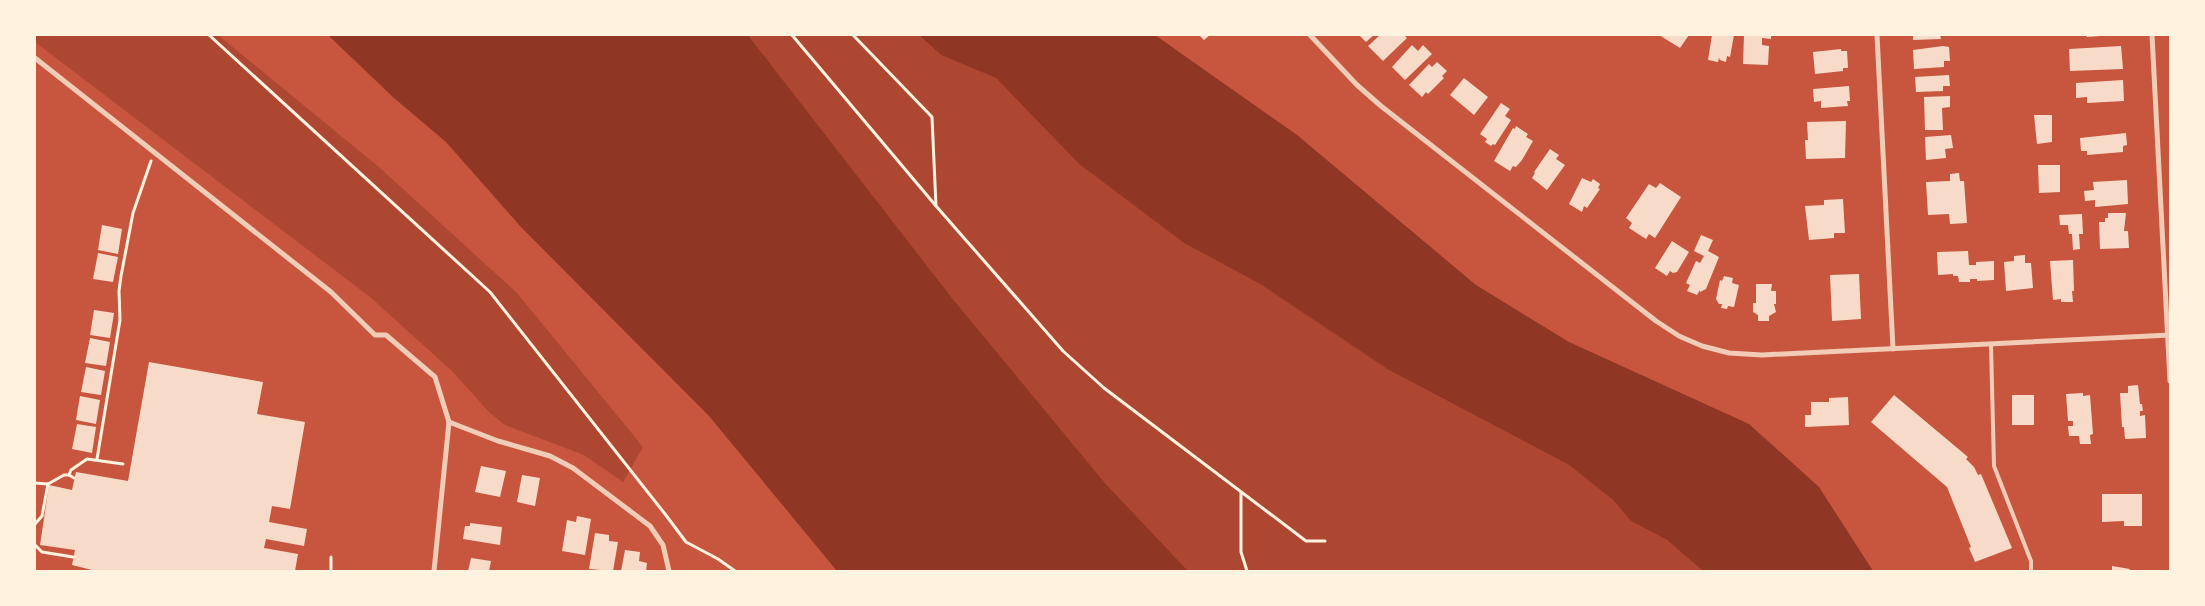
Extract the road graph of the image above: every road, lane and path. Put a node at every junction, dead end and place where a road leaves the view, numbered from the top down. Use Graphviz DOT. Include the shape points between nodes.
graph roads {
  1 [pos="209,35"];
  2 [pos="792,35"];
  3 [pos="853,35"];
  4 [pos="1310,35"];
  5 [pos="1877,35"];
  6 [pos="2152,35"];
  7 [pos="35,58"];
  8 [pos="154,152"];
  9 [pos="936,206"];
  10 [pos="2169,335"];
  11 [pos="1991,345"];
  12 [pos="1893,349"];
  13 [pos="2170,380"];
  14 [pos="450,422"];
  15 [pos="97,459"];
  16 [pos="122,464"];
  17 [pos="69,475"];
  18 [pos="74,478"];
  19 [pos="35,482"];
  20 [pos="48,484"];
  21 [pos="1241,492"];
  22 [pos="35,524"];
  23 [pos="1325,541"];
  24 [pos="35,545"];
  25 [pos="73,557"];
  26 [pos="331,557"];
  27 [pos="331,571"];
  28 [pos="434,571"];
  29 [pos="669,571"];
  30 [pos="735,571"];
  31 [pos="1247,571"];
  32 [pos="2031,571"];
  1 -- 30 [label="path" via="490,292 673,528 686,542 718,558"];
  2 -- 9 [label="path"];
  3 -- 9 [label="path" via="932,117"];
  4 -- 12 [label="street" via="1357,85 1382,106 1679,336 1729,353 1762,355"];
  5 -- 12 [label="street"];
  6 -- 10 [label="street"];
  7 -- 8 [label="street"];
  8 -- 14 [label="street" via="331,292 375,335 386,335 435,377"];
  8 -- 15 [label="path" via="131,222 119,291 120,320"];
  9 -- 21 [label="path" via="1063,351 1104,388"];
  10 -- 11 [label="street"];
  10 -- 13 [label="street"];
  11 -- 12 [label="street"];
  11 -- 32 [label="lane" via="1994,466 2031,561"];
  14 -- 28 [label="street"];
  14 -- 29 [label="street" via="498,441 550,456 573,468 650,526 663,545"];
  15 -- 16 [label="path"];
  15 -- 17 [label="path" via="79,463"];
  17 -- 18 [label="path"];
  17 -- 20 [label="path"];
  19 -- 20 [label="path"];
  20 -- 22 [label="path" via="42,516"];
  21 -- 23 [label="path" via="1306,541"];
  21 -- 31 [label="path" via="1241,552"];
  24 -- 25 [label="path" via="42,552"];
  26 -- 27 [label="path"];
}
